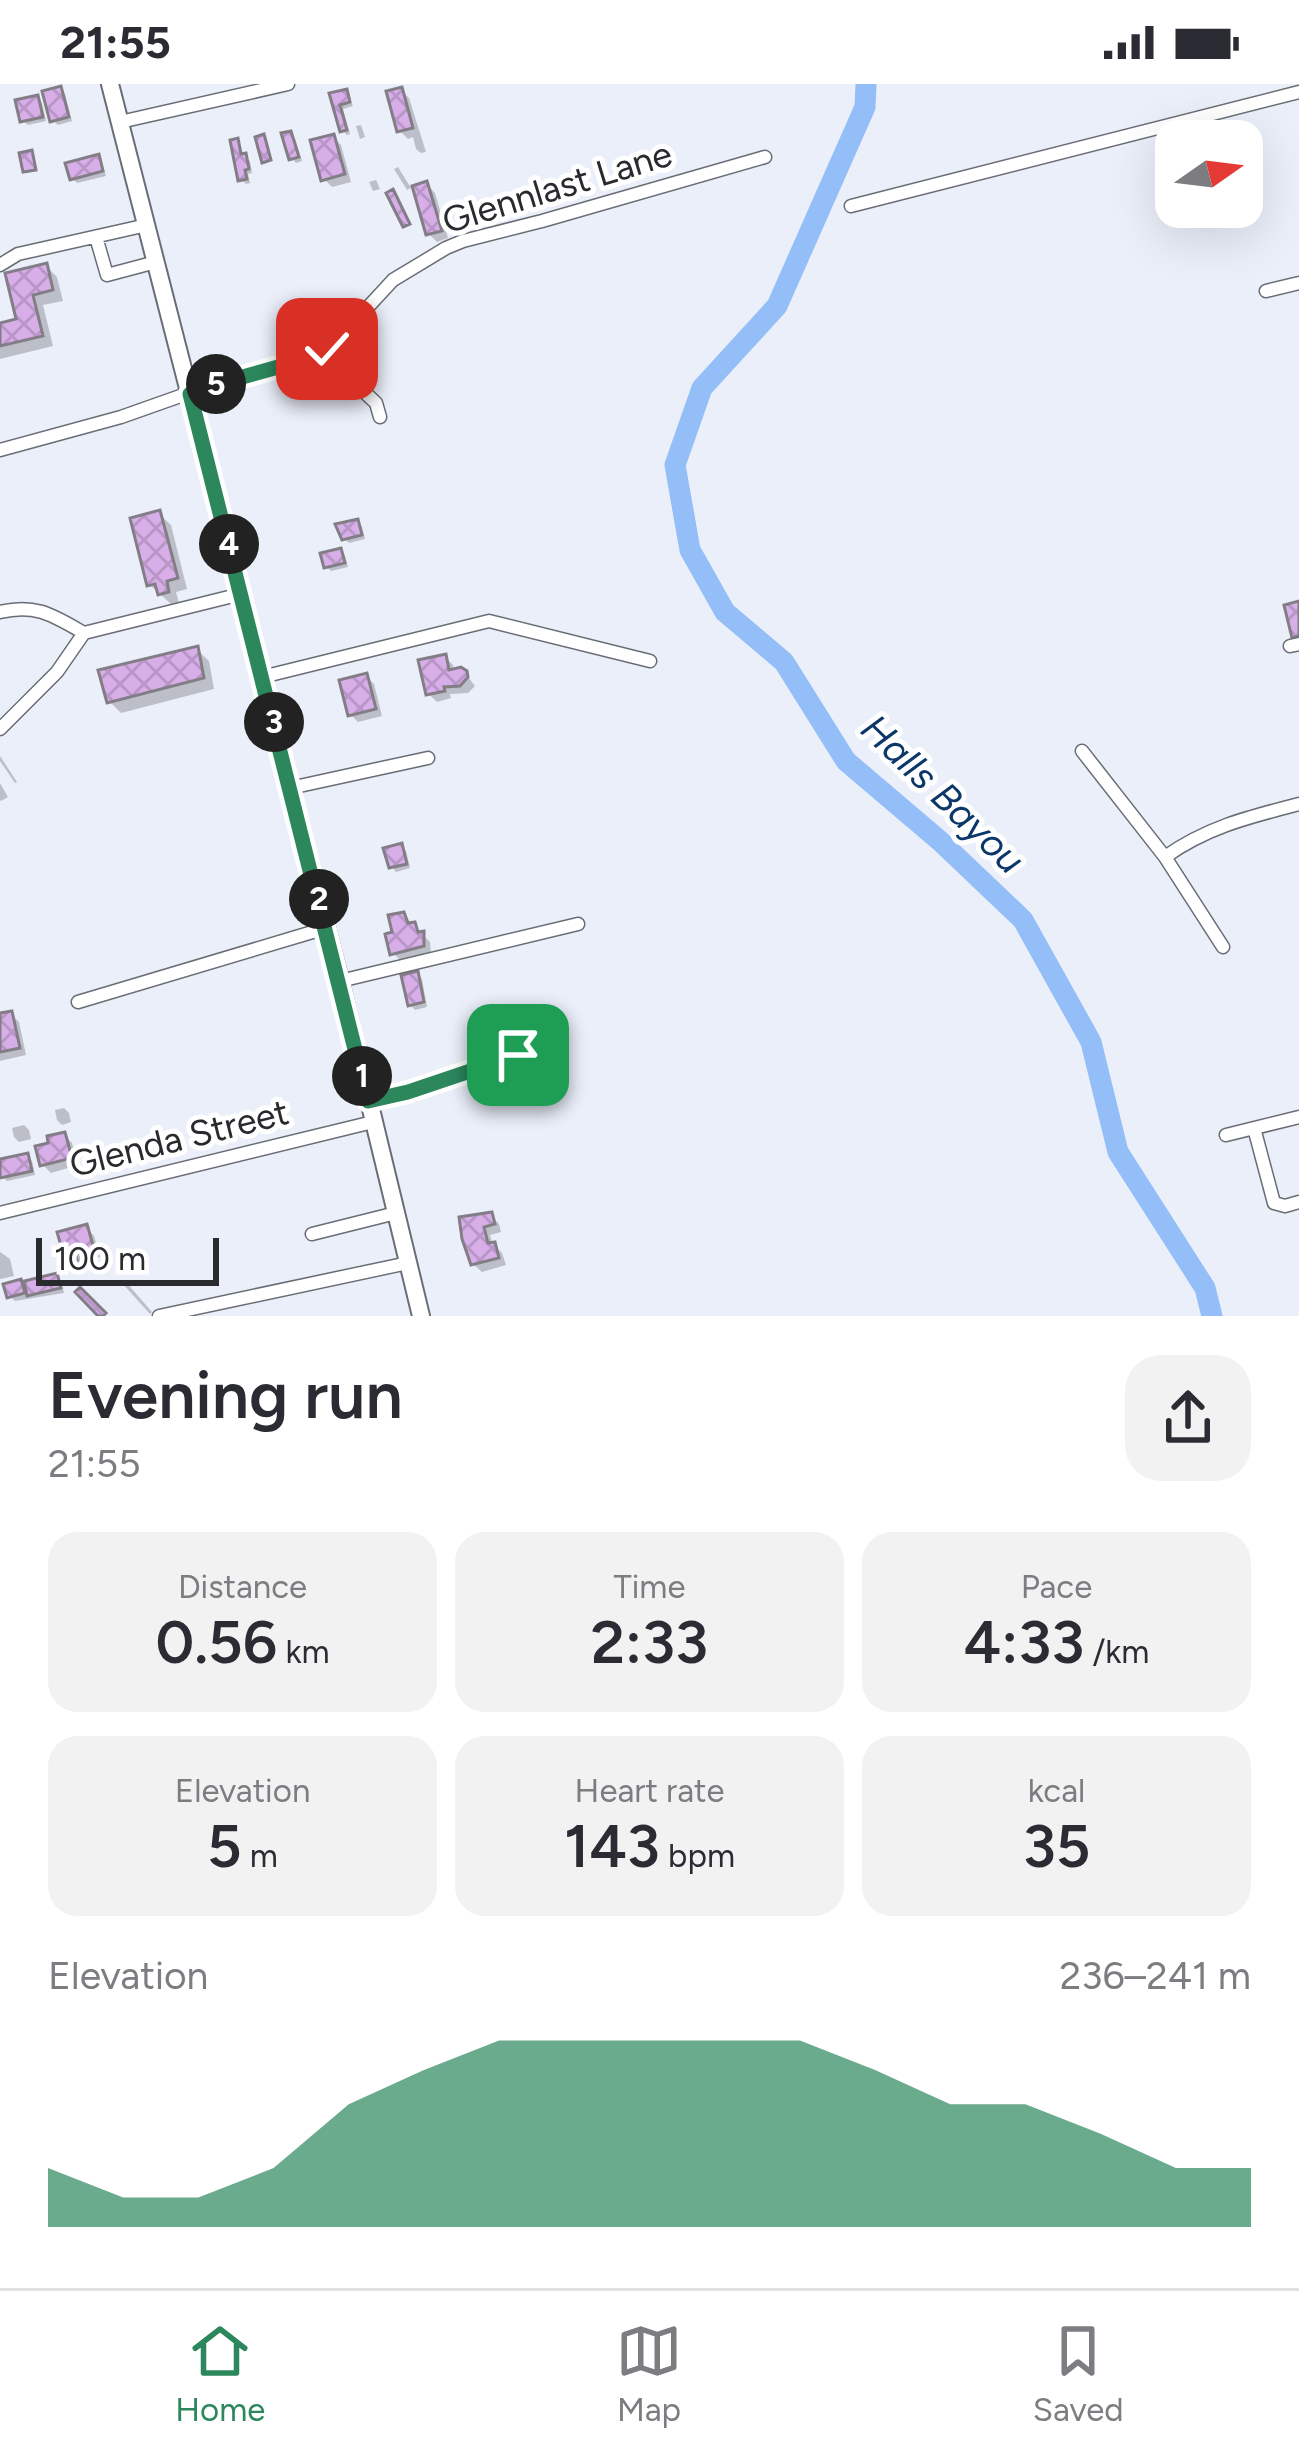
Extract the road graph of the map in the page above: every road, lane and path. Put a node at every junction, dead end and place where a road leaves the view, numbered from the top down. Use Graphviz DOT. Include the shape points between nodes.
graph roads {
  1 [pos="110,84"];
  2 [pos="288,84"];
  3 [pos="1299,92"];
  4 [pos="121,122"];
  5 [pos="765,157"];
  6 [pos="851,206"];
  7 [pos="147,225"];
  8 [pos="96,237"];
  9 [pos="156,262"];
  10 [pos="0,265"];
  11 [pos="1299,283"];
  12 [pos="1266,291"];
  13 [pos="327,349"];
  14 [pos="190,394"];
  15 [pos="380,417"];
  16 [pos="0,451"];
  17 [pos="241,594"];
  18 [pos="0,612"];
  19 [pos="84,633"];
  20 [pos="650,661"];
  21 [pos="262,677"];
  22 [pos="0,729"];
  23 [pos="1082,752"];
  24 [pos="428,758"];
  25 [pos="290,788"];
  26 [pos="1299,804"];
  27 [pos="1165,857"];
  28 [pos="578,924"];
  29 [pos="326,928"];
  30 [pos="1223,947"];
  31 [pos="340,981"];
  32 [pos="78,1001"];
  33 [pos="540,1037"];
  34 [pos="368,1101"];
  35 [pos="1299,1117"];
  36 [pos="373,1122"];
  37 [pos="1254,1128"];
  38 [pos="1226,1135"];
  39 [pos="1299,1202"];
  40 [pos="0,1213"];
  41 [pos="396,1214"];
  42 [pos="312,1234"];
  43 [pos="408,1263"];
  44 [pos="159,1316"];
  45 [pos="422,1316"];
  1 -- 4 [label="main road"];
  2 -- 4 [label="street"];
  3 -- 6 [label="street"];
  4 -- 7 [label="main road"];
  5 -- 13 [label="street, Glennlast Lane" via="446,248 393,280"];
  7 -- 8 [label="street"];
  7 -- 9 [label="main road"];
  8 -- 9 [label="street" via="107,274"];
  8 -- 10 [label="street"];
  9 -- 14 [label="main road"];
  11 -- 12 [label="street"];
  13 -- 14 [label="street, Glennlast Lane"];
  13 -- 15 [label="street"];
  14 -- 16 [label="street, Glennlast Lane"];
  14 -- 17 [label="main road"];
  17 -- 19 [label="street"];
  17 -- 21 [label="main road"];
  18 -- 19 [label="street" via="51,614"];
  19 -- 22 [label="street"];
  20 -- 21 [label="street" via="489,620"];
  21 -- 25 [label="main road"];
  23 -- 27 [label="street"];
  24 -- 25 [label="street"];
  25 -- 29 [label="main road"];
  26 -- 27 [label="street" via="1207,831"];
  27 -- 30 [label="street"];
  28 -- 31 [label="street"];
  29 -- 31 [label="main road"];
  29 -- 32 [label="street"];
  31 -- 34 [label="main road"];
  33 -- 34 [label="street" via="490,1066"];
  34 -- 36 [label="main road"];
  35 -- 37 [label="street"];
  36 -- 40 [label="street, Glenda Street"];
  36 -- 41 [label="main road"];
  37 -- 38 [label="street"];
  37 -- 39 [label="street" via="1274,1203"];
  41 -- 42 [label="street"];
  41 -- 43 [label="main road"];
  43 -- 44 [label="street"];
  43 -- 45 [label="main road"];
}
